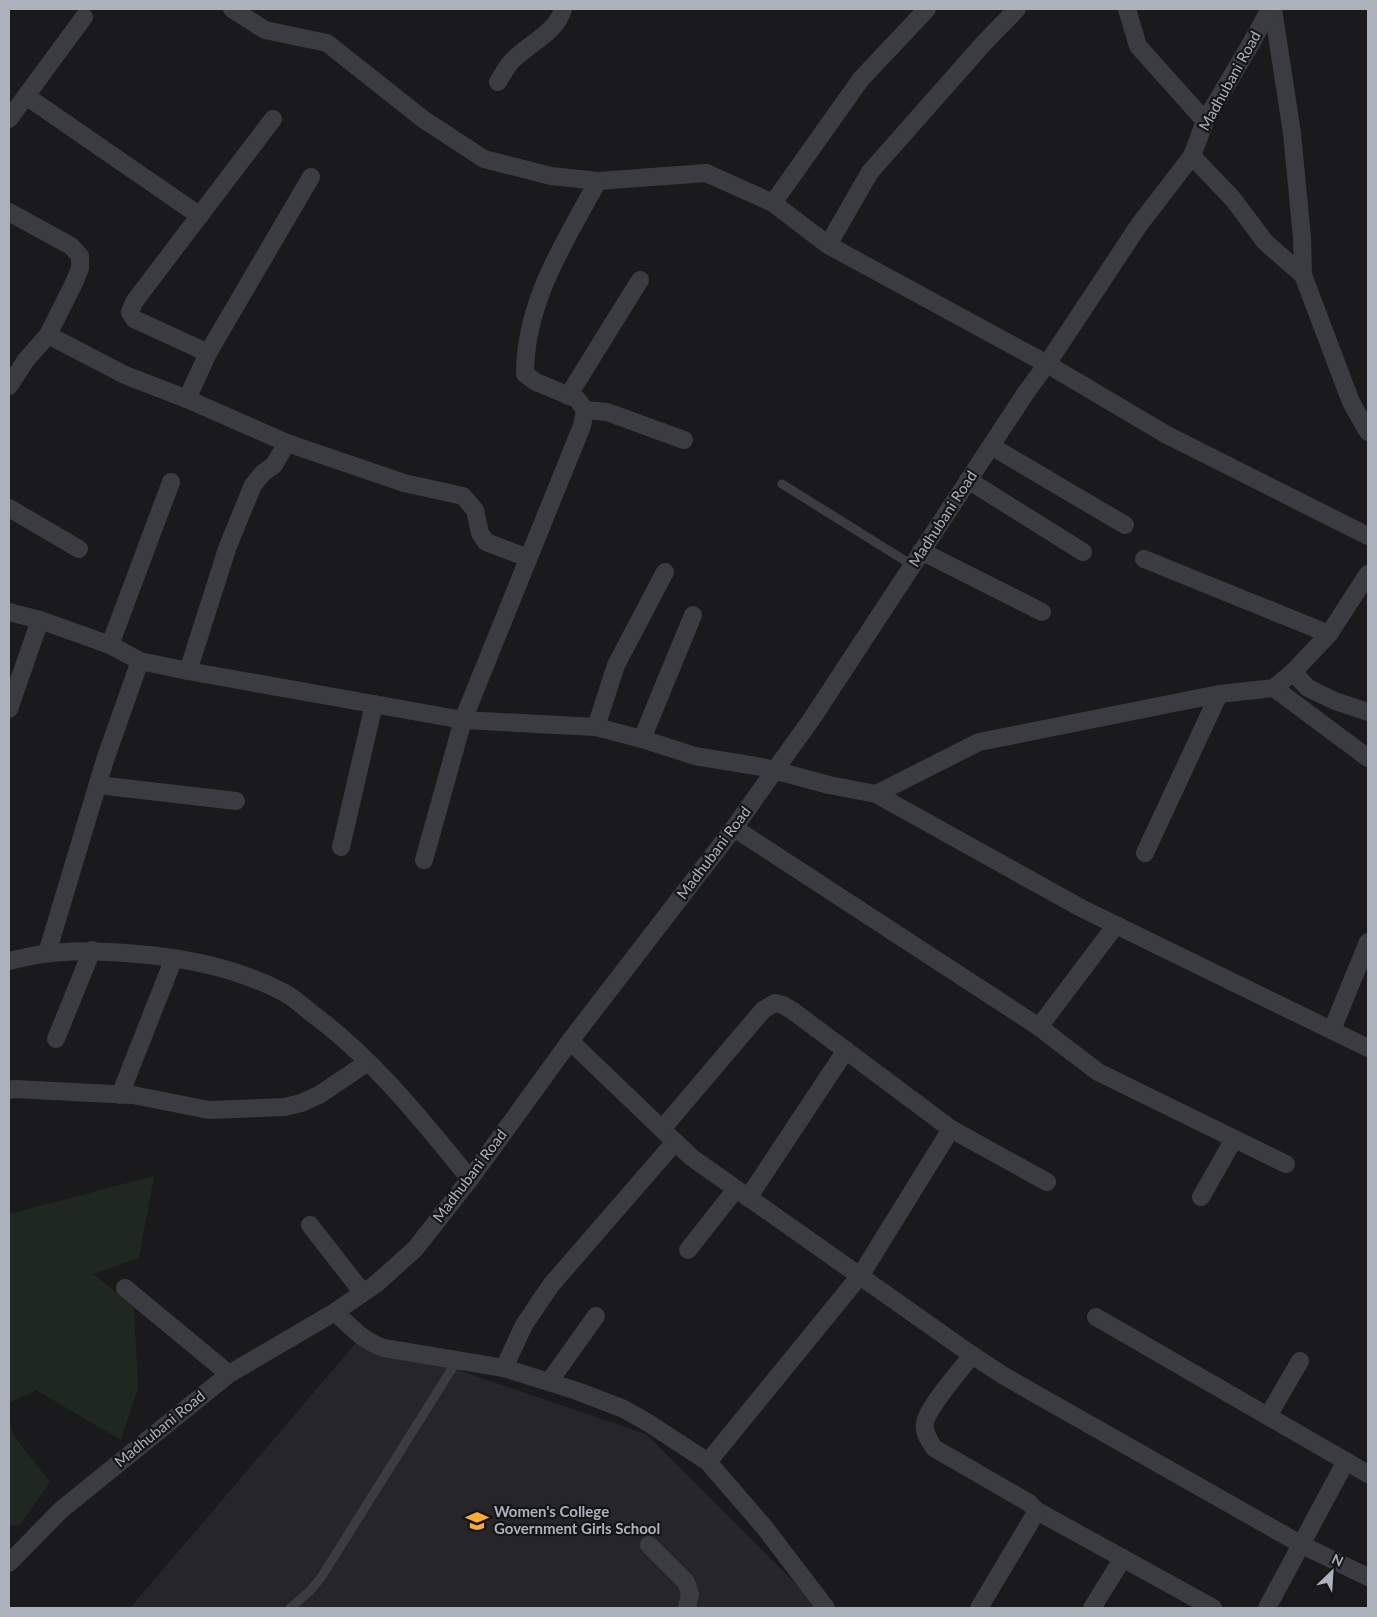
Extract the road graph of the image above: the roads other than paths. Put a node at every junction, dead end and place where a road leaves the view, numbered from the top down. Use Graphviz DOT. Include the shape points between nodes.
graph roads {
  1 [pos="232,9"];
  2 [pos="563,9"];
  3 [pos="926,9"];
  4 [pos="1017,9"];
  5 [pos="1127,9"];
  6 [pos="1271,9"];
  7 [pos="84,17"];
  8 [pos="498,82"];
  9 [pos="26,96"];
  10 [pos="9,119"];
  11 [pos="273,119"];
  12 [pos="1205,120"];
  13 [pos="1192,156"];
  14 [pos="312,177"];
  15 [pos="598,180"];
  16 [pos="773,203"];
  17 [pos="9,212"];
  18 [pos="200,216"];
  19 [pos="828,244"];
  20 [pos="1302,275"];
  21 [pos="640,280"];
  22 [pos="48,335"];
  23 [pos="208,353"];
  24 [pos="1047,364"];
  25 [pos="9,386"];
  26 [pos="568,396"];
  27 [pos="187,399"];
  28 [pos="585,410"];
  29 [pos="1368,432"];
  30 [pos="684,440"];
  31 [pos="287,443"];
  32 [pos="991,446"];
  33 [pos="968,480"];
  34 [pos="171,482"];
  35 [pos="782,484"];
  36 [pos="9,508"];
  37 [pos="1125,525"];
  38 [pos="1368,536"];
  39 [pos="80,549"];
  40 [pos="1084,552"];
  41 [pos="528,558"];
  42 [pos="917,558"];
  43 [pos="1144,559"];
  44 [pos="665,572"];
  45 [pos="1368,574"];
  46 [pos="9,612"];
  47 [pos="1042,612"];
  48 [pos="693,615"];
  49 [pos="40,620"];
  50 [pos="1328,634"];
  51 [pos="110,645"];
  52 [pos="140,661"];
  53 [pos="188,672"];
  54 [pos="1293,672"];
  55 [pos="1274,688"];
  56 [pos="1219,694"];
  57 [pos="374,704"];
  58 [pos="9,709"];
  59 [pos="1368,712"];
  60 [pos="463,720"];
  61 [pos="596,727"];
  62 [pos="642,739"];
  63 [pos="1368,758"];
  64 [pos="775,770"];
  65 [pos="98,785"];
  66 [pos="876,794"];
  67 [pos="236,801"];
  68 [pos="734,828"];
  69 [pos="341,847"];
  70 [pos="1145,853"];
  71 [pos="424,860"];
  72 [pos="1116,925"];
  73 [pos="1368,942"];
  74 [pos="92,950"];
  75 [pos="47,953"];
  76 [pos="174,958"];
  77 [pos="9,961"];
  78 [pos="1039,1027"];
  79 [pos="1332,1030"];
  80 [pos="56,1039"];
  81 [pos="570,1041"];
  82 [pos="1368,1048"];
  83 [pos="846,1050"];
  84 [pos="368,1062"];
  85 [pos="9,1090"];
  86 [pos="120,1094"];
  87 [pos="951,1129"];
  88 [pos="669,1136"];
  89 [pos="1234,1139"];
  90 [pos="1286,1164"];
  91 [pos="470,1179"];
  92 [pos="1047,1182"];
  93 [pos="742,1194"];
  94 [pos="1201,1197"];
  95 [pos="310,1225"];
  96 [pos="688,1250"];
  97 [pos="858,1276"];
  98 [pos="125,1288"];
  99 [pos="363,1293"];
  100 [pos="334,1312"];
  101 [pos="596,1316"];
  102 [pos="1096,1317"];
  103 [pos="972,1355"];
  104 [pos="458,1360"];
  105 [pos="1300,1361"];
  106 [pos="504,1368"];
  107 [pos="230,1374"];
  108 [pos="549,1382"];
  109 [pos="1268,1416"];
  110 [pos="1346,1461"];
  111 [pos="708,1462"];
  112 [pos="1368,1474"];
  113 [pos="1037,1511"];
  114 [pos="649,1545"];
  115 [pos="1302,1545"];
  116 [pos="1123,1558"];
  117 [pos="9,1563"];
  118 [pos="1368,1578"];
  119 [pos="1205,1606"];
  120 [pos="290,1608"];
  121 [pos="687,1608"];
  122 [pos="826,1608"];
  123 [pos="979,1608"];
  124 [pos="1092,1608"];
  125 [pos="1267,1608"];
  1 -- 15 [label="street" via="265,30 327,44 423,118 484,159 551,176"];
  2 -- 8 [label="street" via="554,26 512,60"];
  3 -- 16 [label="street" via="861,79"];
  4 -- 19 [label="street" via="870,172"];
  5 -- 12 [label="street" via="1138,46"];
  6 -- 12 [label="street, Madhubani Road"];
  6 -- 20 [label="street" via="1292,134 1302,238"];
  7 -- 9 [label="street"];
  9 -- 10 [label="street"];
  9 -- 18 [label="street"];
  11 -- 18 [label="street"];
  12 -- 13 [label="street, Madhubani Road"];
  13 -- 20 [label="street" via="1233,199 1265,242"];
  13 -- 24 [label="street, Madhubani Road" via="1139,225"];
  14 -- 23 [label="street"];
  15 -- 16 [label="street" via="706,173"];
  15 -- 26 [label="street" via="552,264 538,300 525,353 524,374"];
  16 -- 19 [label="street"];
  17 -- 22 [label="street" via="71,246 80,256 75,281"];
  18 -- 23 [label="street" via="134,302 130,312 134,319"];
  19 -- 24 [label="street"];
  20 -- 29 [label="street" via="1351,402"];
  21 -- 26 [label="street"];
  22 -- 25 [label="street"];
  22 -- 27 [label="street" via="125,375"];
  23 -- 27 [label="street"];
  24 -- 32 [label="street, Madhubani Road"];
  24 -- 38 [label="street" via="1167,435"];
  26 -- 28 [label="street" via="577,399"];
  27 -- 31 [label="street"];
  28 -- 30 [label="street" via="607,412"];
  28 -- 41 [label="street" via="582,426"];
  31 -- 41 [label="street" via="404,483 463,496 475,510 480,534 486,542"];
  31 -- 53 [label="street" via="274,465 253,485 228,546"];
  32 -- 33 [label="street, Madhubani Road"];
  32 -- 37 [label="street"];
  33 -- 40 [label="street"];
  33 -- 42 [label="street, Madhubani Road"];
  34 -- 51 [label="street"];
  35 -- 42 [label="lane"];
  36 -- 39 [label="street"];
  41 -- 60 [label="street"];
  42 -- 47 [label="street"];
  42 -- 64 [label="street, Madhubani Road"];
  43 -- 50 [label="street"];
  44 -- 61 [label="street" via="616,665"];
  45 -- 50 [label="street"];
  46 -- 49 [label="street"];
  48 -- 62 [label="street"];
  49 -- 51 [label="street"];
  49 -- 58 [label="street"];
  50 -- 54 [label="street"];
  51 -- 52 [label="street"];
  52 -- 53 [label="street"];
  52 -- 65 [label="street"];
  53 -- 57 [label="street"];
  54 -- 55 [label="street"];
  54 -- 59 [label="street" via="1308,688"];
  55 -- 56 [label="street"];
  55 -- 63 [label="street"];
  56 -- 66 [label="street" via="979,742"];
  56 -- 70 [label="street"];
  57 -- 60 [label="street"];
  57 -- 69 [label="street"];
  60 -- 61 [label="street"];
  60 -- 71 [label="street"];
  61 -- 62 [label="street"];
  62 -- 64 [label="street" via="695,756"];
  64 -- 66 [label="street"];
  64 -- 68 [label="street, Madhubani Road"];
  65 -- 67 [label="street"];
  65 -- 75 [label="street"];
  66 -- 72 [label="street"];
  68 -- 78 [label="street"];
  68 -- 81 [label="street, Madhubani Road"];
  72 -- 78 [label="street"];
  72 -- 79 [label="street"];
  73 -- 79 [label="street"];
  74 -- 75 [label="street"];
  74 -- 76 [label="street"];
  74 -- 80 [label="street"];
  75 -- 77 [label="street"];
  76 -- 84 [label="street" via="223,967 284,992 336,1031"];
  76 -- 86 [label="street"];
  78 -- 89 [label="street" via="1098,1072"];
  79 -- 82 [label="street"];
  81 -- 88 [label="street"];
  81 -- 91 [label="street, Madhubani Road"];
  83 -- 87 [label="street"];
  83 -- 88 [label="street" via="783,1005 775,1003 763,1010"];
  83 -- 93 [label="street"];
  84 -- 86 [label="street" via="319,1095 285,1107 209,1110"];
  84 -- 91 [label="street" via="409,1104"];
  85 -- 86 [label="street"];
  87 -- 92 [label="street"];
  87 -- 97 [label="street"];
  88 -- 93 [label="street" via="691,1158"];
  88 -- 106 [label="street" via="551,1285 524,1325"];
  89 -- 90 [label="street"];
  89 -- 94 [label="street"];
  91 -- 99 [label="street, Madhubani Road" via="415,1249"];
  93 -- 96 [label="street"];
  93 -- 97 [label="street"];
  95 -- 99 [label="street"];
  97 -- 103 [label="street"];
  97 -- 111 [label="street"];
  98 -- 107 [label="street"];
  99 -- 100 [label="street, Madhubani Road"];
  100 -- 104 [label="street" via="371,1344"];
  100 -- 107 [label="street, Madhubani Road"];
  101 -- 108 [label="street"];
  102 -- 109 [label="street"];
  103 -- 113 [label="street" via="933,1406 925,1422 926,1435 934,1448 1029,1503"];
  103 -- 115 [label="street"];
  104 -- 106 [label="street"];
  104 -- 120 [label="lane" via="322,1576"];
  105 -- 109 [label="street"];
  106 -- 108 [label="street"];
  107 -- 117 [label="street, Madhubani Road" via="61,1510"];
  108 -- 111 [label="street" via="624,1410"];
  109 -- 110 [label="street"];
  110 -- 112 [label="street"];
  110 -- 115 [label="street"];
  111 -- 122 [label="street" via="766,1528"];
  113 -- 116 [label="street"];
  113 -- 123 [label="street"];
  114 -- 121 [label="street" via="686,1582 690,1594"];
  115 -- 118 [label="street"];
  115 -- 125 [label="street"];
  116 -- 119 [label="street"];
  116 -- 124 [label="street"];
}
